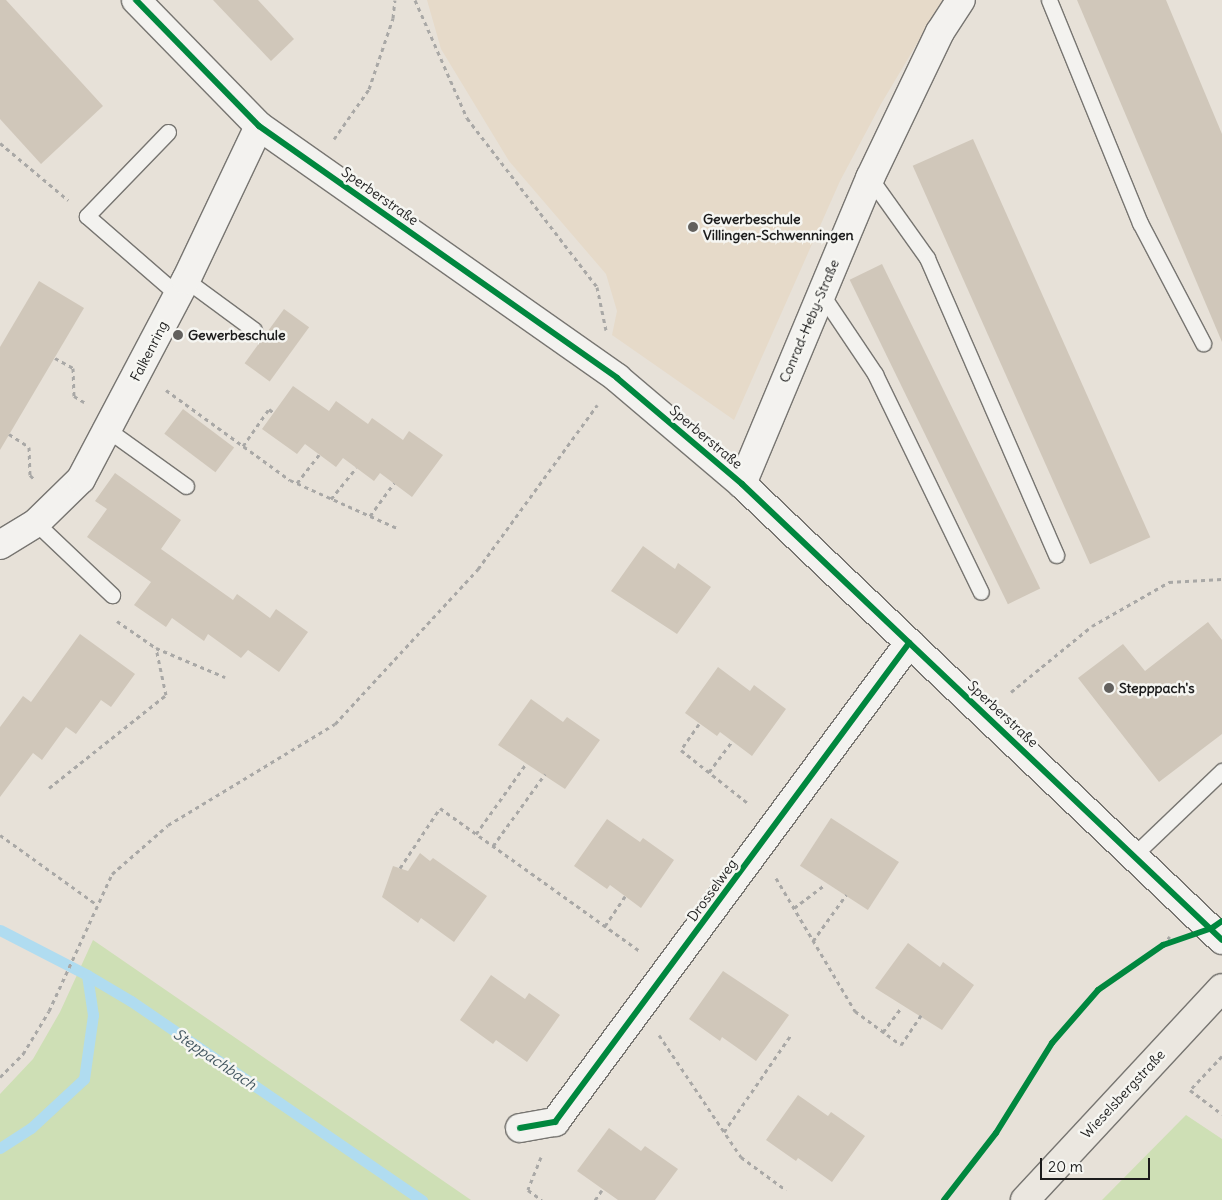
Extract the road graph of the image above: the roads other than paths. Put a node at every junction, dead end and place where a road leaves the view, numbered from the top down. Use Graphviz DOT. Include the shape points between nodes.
graph roads {
  1 [pos="136,0"];
  2 [pos="961,0"];
  3 [pos="1049,0"];
  4 [pos="259,126"];
  5 [pos="168,132"];
  6 [pos="870,178"];
  7 [pos="182,287"];
  8 [pos="820,292"];
  9 [pos="254,330"];
  10 [pos="1203,343"];
  11 [pos="110,425"];
  12 [pos="742,484"];
  13 [pos="186,486"];
  14 [pos="45,514"];
  15 [pos="0,545"];
  16 [pos="1056,555"];
  17 [pos="981,592"];
  18 [pos="112,594"];
  19 [pos="909,643"];
  20 [pos="1222,771"];
  21 [pos="1134,855"];
  22 [pos="1217,934"];
  23 [pos="1222,988"];
  24 [pos="520,1128"];
  25 [pos="1025,1200"];
  1 -- 4 [label="street, Sperberstraße"];
  2 -- 6 [label="street, Conrad-Heby-Straße" via="940,32"];
  3 -- 10 [label="lane" via="1140,223"];
  4 -- 7 [label="street, Falkenring"];
  4 -- 12 [label="street, Sperberstraße" via="617,378"];
  5 -- 7 [label="lane" via="87,216"];
  6 -- 8 [label="street, Conrad-Heby-Straße"];
  6 -- 16 [label="lane" via="927,258"];
  7 -- 9 [label="lane"];
  7 -- 11 [label="street, Falkenring"];
  8 -- 12 [label="street, Conrad-Heby-Straße"];
  8 -- 17 [label="lane" via="875,374"];
  11 -- 13 [label="lane"];
  11 -- 14 [label="street, Falkenring" via="80,479"];
  12 -- 19 [label="street, Sperberstraße"];
  14 -- 15 [label="street, Falkenring"];
  14 -- 18 [label="lane"];
  19 -- 21 [label="street, Sperberstraße"];
  19 -- 24 [label="street, Drosselweg" via="555,1122"];
  20 -- 21 [label="lane"];
  21 -- 22 [label="street, Sperberstraße"];
  23 -- 25 [label="main road, Wieselsbergstraße"];
}
